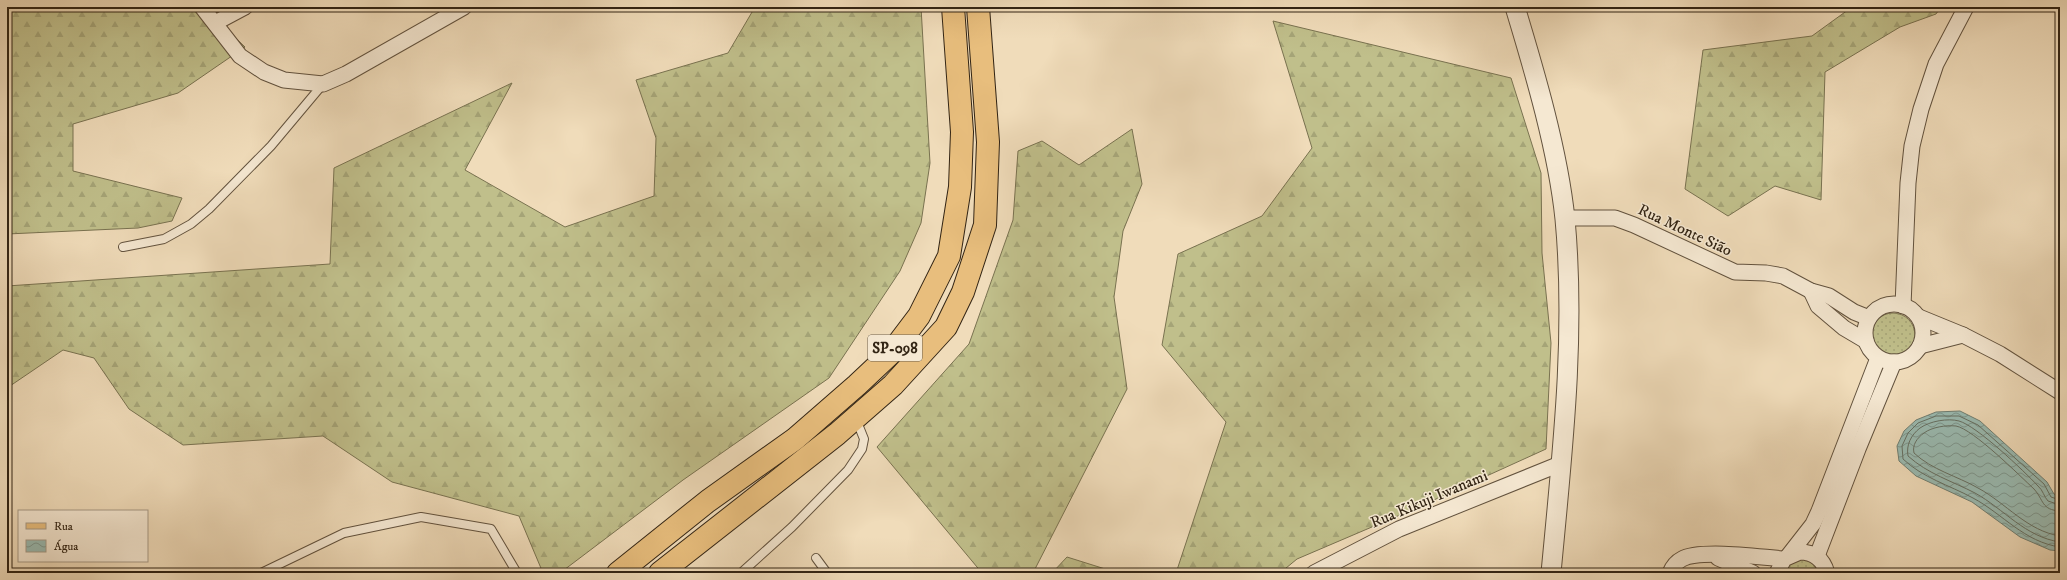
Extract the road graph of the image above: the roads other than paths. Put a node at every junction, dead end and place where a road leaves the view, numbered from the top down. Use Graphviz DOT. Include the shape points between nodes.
graph roads {
  1 [pos="202,7"];
  2 [pos="245,7"];
  3 [pos="464,7"];
  4 [pos="953,7"];
  5 [pos="978,7"];
  6 [pos="1515,7"];
  7 [pos="1966,7"];
  8 [pos="215,24"];
  9 [pos="323,84"];
  10 [pos="1565,218"];
  11 [pos="123,247"];
  12 [pos="1811,291"];
  13 [pos="1903,306"];
  14 [pos="1918,317"];
  15 [pos="1869,318"];
  16 [pos="1963,335"];
  17 [pos="1866,341"];
  18 [pos="1920,346"];
  19 [pos="1878,358"];
  20 [pos="1894,362"];
  21 [pos="2060,392"];
  22 [pos="856,418"];
  23 [pos="1560,464"];
  24 [pos="1708,555"];
  25 [pos="1817,556"];
  26 [pos="816,558"];
  27 [pos="1786,558"];
  28 [pos="261,573"];
  29 [pos="517,573"];
  30 [pos="618,573"];
  31 [pos="660,573"];
  32 [pos="741,573"];
  33 [pos="827,573"];
  34 [pos="1314,573"];
  35 [pos="1551,573"];
  36 [pos="1670,573"];
  37 [pos="1753,573"];
  38 [pos="1777,573"];
  39 [pos="1827,573"];
  1 -- 8 [label="street"];
  2 -- 8 [label="street"];
  3 -- 9 [label="street" via="346,74"];
  4 -- 30 [label="main road, SP-098" via="962,132 960,186 949,256 919,316 891,353 795,439 708,501"];
  5 -- 22 [label="main road, SP-098" via="988,142 984,225 977,252 963,292 946,327 893,385"];
  6 -- 10 [label="street" via="1540,95"];
  7 -- 13 [label="street" via="1936,64 1912,146"];
  8 -- 9 [label="street" via="240,56 264,72 284,80"];
  9 -- 11 [label="lane" via="272,146 191,224 164,239"];
  10 -- 12 [label="street, Rua Monte Sião" via="1615,218 1724,268 1735,272 1783,276"];
  10 -- 23 [label="street" via="1570,322"];
  12 -- 15 [label="street, Rua Monte Sião" via="1829,296"];
  12 -- 17 [label="street" via="1818,306 1844,328"];
  13 -- 14 [label="street" via="1912,310"];
  13 -- 15 [label="street" via="1896,304 1880,307"];
  14 -- 16 [label="street"];
  14 -- 18 [label="street" via="1923,332"];
  15 -- 17 [label="street"];
  16 -- 18 [label="street"];
  16 -- 21 [label="street" via="2000,354"];
  17 -- 19 [label="street"];
  18 -- 20 [label="street" via="1909,358"];
  19 -- 20 [label="street"];
  19 -- 27 [label="street" via="1819,511 1813,524"];
  20 -- 25 [label="street"];
  22 -- 31 [label="main road, SP-098"];
  22 -- 32 [label="lane" via="864,439 862,449 848,470 792,527"];
  23 -- 34 [label="street, Rua Kikuji Iwanami" via="1399,529"];
  23 -- 35 [label="street"];
  24 -- 27 [label="street"];
  24 -- 36 [label="street" via="1681,559 1672,567"];
  24 -- 37 [label="street"];
  25 -- 27 [label="street" via="1800,552"];
  25 -- 39 [label="street"];
  26 -- 33 [label="lane"];
  27 -- 38 [label="street"];
  28 -- 29 [label="lane" via="344,534 421,517 491,529"];
}
